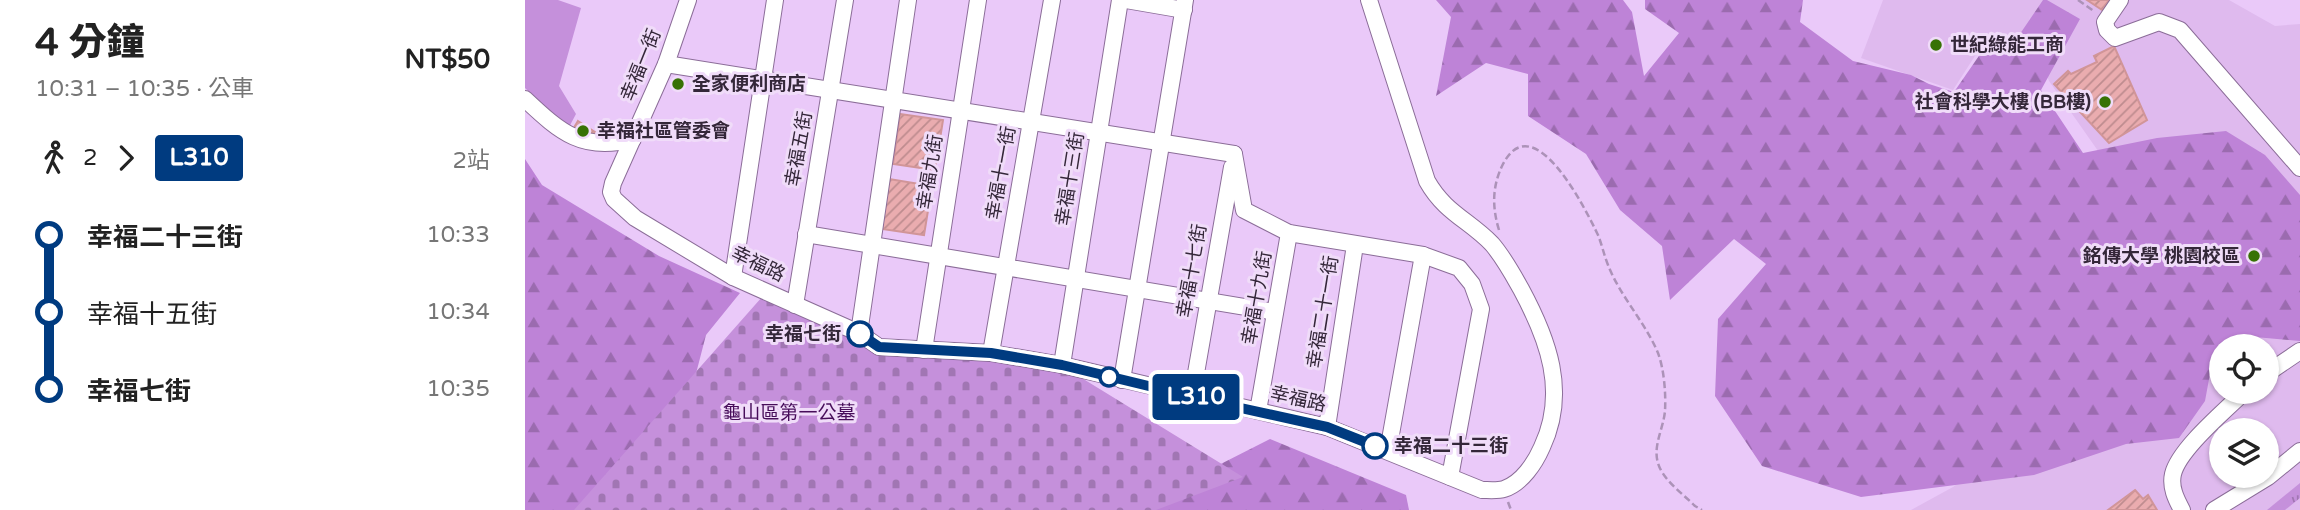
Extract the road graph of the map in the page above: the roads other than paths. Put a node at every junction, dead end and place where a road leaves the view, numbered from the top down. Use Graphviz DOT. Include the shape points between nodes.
graph roads {
  1 [pos="688,0"];
  2 [pos="775,0"];
  3 [pos="845,0"];
  4 [pos="908,0"];
  5 [pos="978,0"];
  6 [pos="1052,0"];
  7 [pos="1120,0"];
  8 [pos="1126,0"];
  9 [pos="1369,0"];
  10 [pos="2120,0"];
  11 [pos="1185,5"];
  12 [pos="666,64"];
  13 [pos="764,79"];
  14 [pos="831,90"];
  15 [pos="893,98"];
  16 [pos="525,99"];
  17 [pos="961,111"];
  18 [pos="1031,122"];
  19 [pos="1099,132"];
  20 [pos="633,139"];
  21 [pos="1162,143"];
  22 [pos="1234,154"];
  23 [pos="2300,168"];
  24 [pos="1289,233"];
  25 [pos="806,234"];
  26 [pos="668,239"];
  27 [pos="872,244"];
  28 [pos="1355,245"];
  29 [pos="1423,255"];
  30 [pos="938,256"];
  31 [pos="1005,267"];
  32 [pos="733,277"];
  33 [pos="1077,278"];
  34 [pos="1137,288"];
  35 [pos="1208,300"];
  36 [pos="795,305"];
  37 [pos="1275,312"];
  38 [pos="859,333"];
  39 [pos="924,350"];
  40 [pos="2300,351"];
  41 [pos="991,353"];
  42 [pos="1062,365"];
  43 [pos="2279,365"];
  44 [pos="1122,380"];
  45 [pos="1192,396"];
  46 [pos="2232,404"];
  47 [pos="1258,411"];
  48 [pos="1327,427"];
  49 [pos="1388,451"];
  50 [pos="2300,451"];
  51 [pos="1450,477"];
  52 [pos="2182,510"];
  53 [pos="2214,510"];
  1 -- 12 [label="street, 幸福一街"];
  2 -- 13 [label="street"];
  3 -- 14 [label="street, 幸福五街"];
  4 -- 15 [label="street"];
  5 -- 17 [label="street, 幸福九街"];
  6 -- 18 [label="street, 幸福十一街"];
  7 -- 19 [label="street, 幸福十三街"];
  8 -- 11 [label="street"];
  9 -- 51 [label="street, 幸福路" via="1427,181 1437,198 1479,232 1507,263 1539,322 1551,359 1552,425 1532,470 1504,489 1482,490"];
  10 -- 23 [label="street" via="2106,20 2107,30 2115,38 2159,22 2180,30"];
  11 -- 21 [label="street"];
  12 -- 13 [label="street"];
  12 -- 20 [label="street, 幸福一街"];
  13 -- 14 [label="street"];
  13 -- 32 [label="street"];
  14 -- 15 [label="street"];
  14 -- 25 [label="street, 幸福五街"];
  15 -- 17 [label="street"];
  15 -- 27 [label="street"];
  16 -- 20 [label="street" via="580,141 604,144"];
  17 -- 18 [label="street"];
  17 -- 30 [label="street, 幸福九街"];
  18 -- 19 [label="street"];
  18 -- 31 [label="street, 幸福十一街"];
  19 -- 21 [label="street"];
  19 -- 33 [label="street, 幸福十三街"];
  20 -- 26 [label="street, 幸福一街" via="611,192 621,207"];
  21 -- 22 [label="street"];
  21 -- 34 [label="street"];
  22 -- 24 [label="street" via="1244,210"];
  22 -- 35 [label="street, 幸福十七街"];
  24 -- 28 [label="street"];
  24 -- 37 [label="street, 幸福十九街"];
  25 -- 27 [label="street"];
  25 -- 36 [label="street, 幸福五街"];
  26 -- 32 [label="street, 幸福路"];
  27 -- 30 [label="street"];
  27 -- 38 [label="street"];
  28 -- 29 [label="street"];
  28 -- 48 [label="street, 幸福二十一街"];
  29 -- 49 [label="street"];
  29 -- 51 [label="street" via="1459,268 1472,284 1481,309"];
  30 -- 31 [label="street"];
  30 -- 39 [label="street, 幸福九街"];
  31 -- 33 [label="street"];
  31 -- 41 [label="street, 幸福十一街"];
  32 -- 36 [label="street, 幸福路"];
  33 -- 34 [label="street"];
  33 -- 42 [label="street, 幸福十三街"];
  34 -- 35 [label="street"];
  34 -- 44 [label="street"];
  35 -- 37 [label="street"];
  35 -- 45 [label="street, 幸福十七街"];
  36 -- 38 [label="street, 幸福路"];
  37 -- 47 [label="street, 幸福十九街"];
  38 -- 39 [label="street, 幸福路" via="879,347"];
  39 -- 41 [label="street, 幸福路"];
  40 -- 43 [label="street"];
  41 -- 42 [label="street, 幸福路"];
  42 -- 44 [label="street, 幸福路"];
  44 -- 45 [label="street, 幸福路"];
  45 -- 47 [label="street, 幸福路"];
  46 -- 52 [label="street" via="2183,453 2172,475 2173,493"];
  47 -- 48 [label="street, 幸福路"];
  48 -- 49 [label="street, 幸福路"];
  49 -- 51 [label="street, 幸福路"];
  50 -- 53 [label="street"];
}
